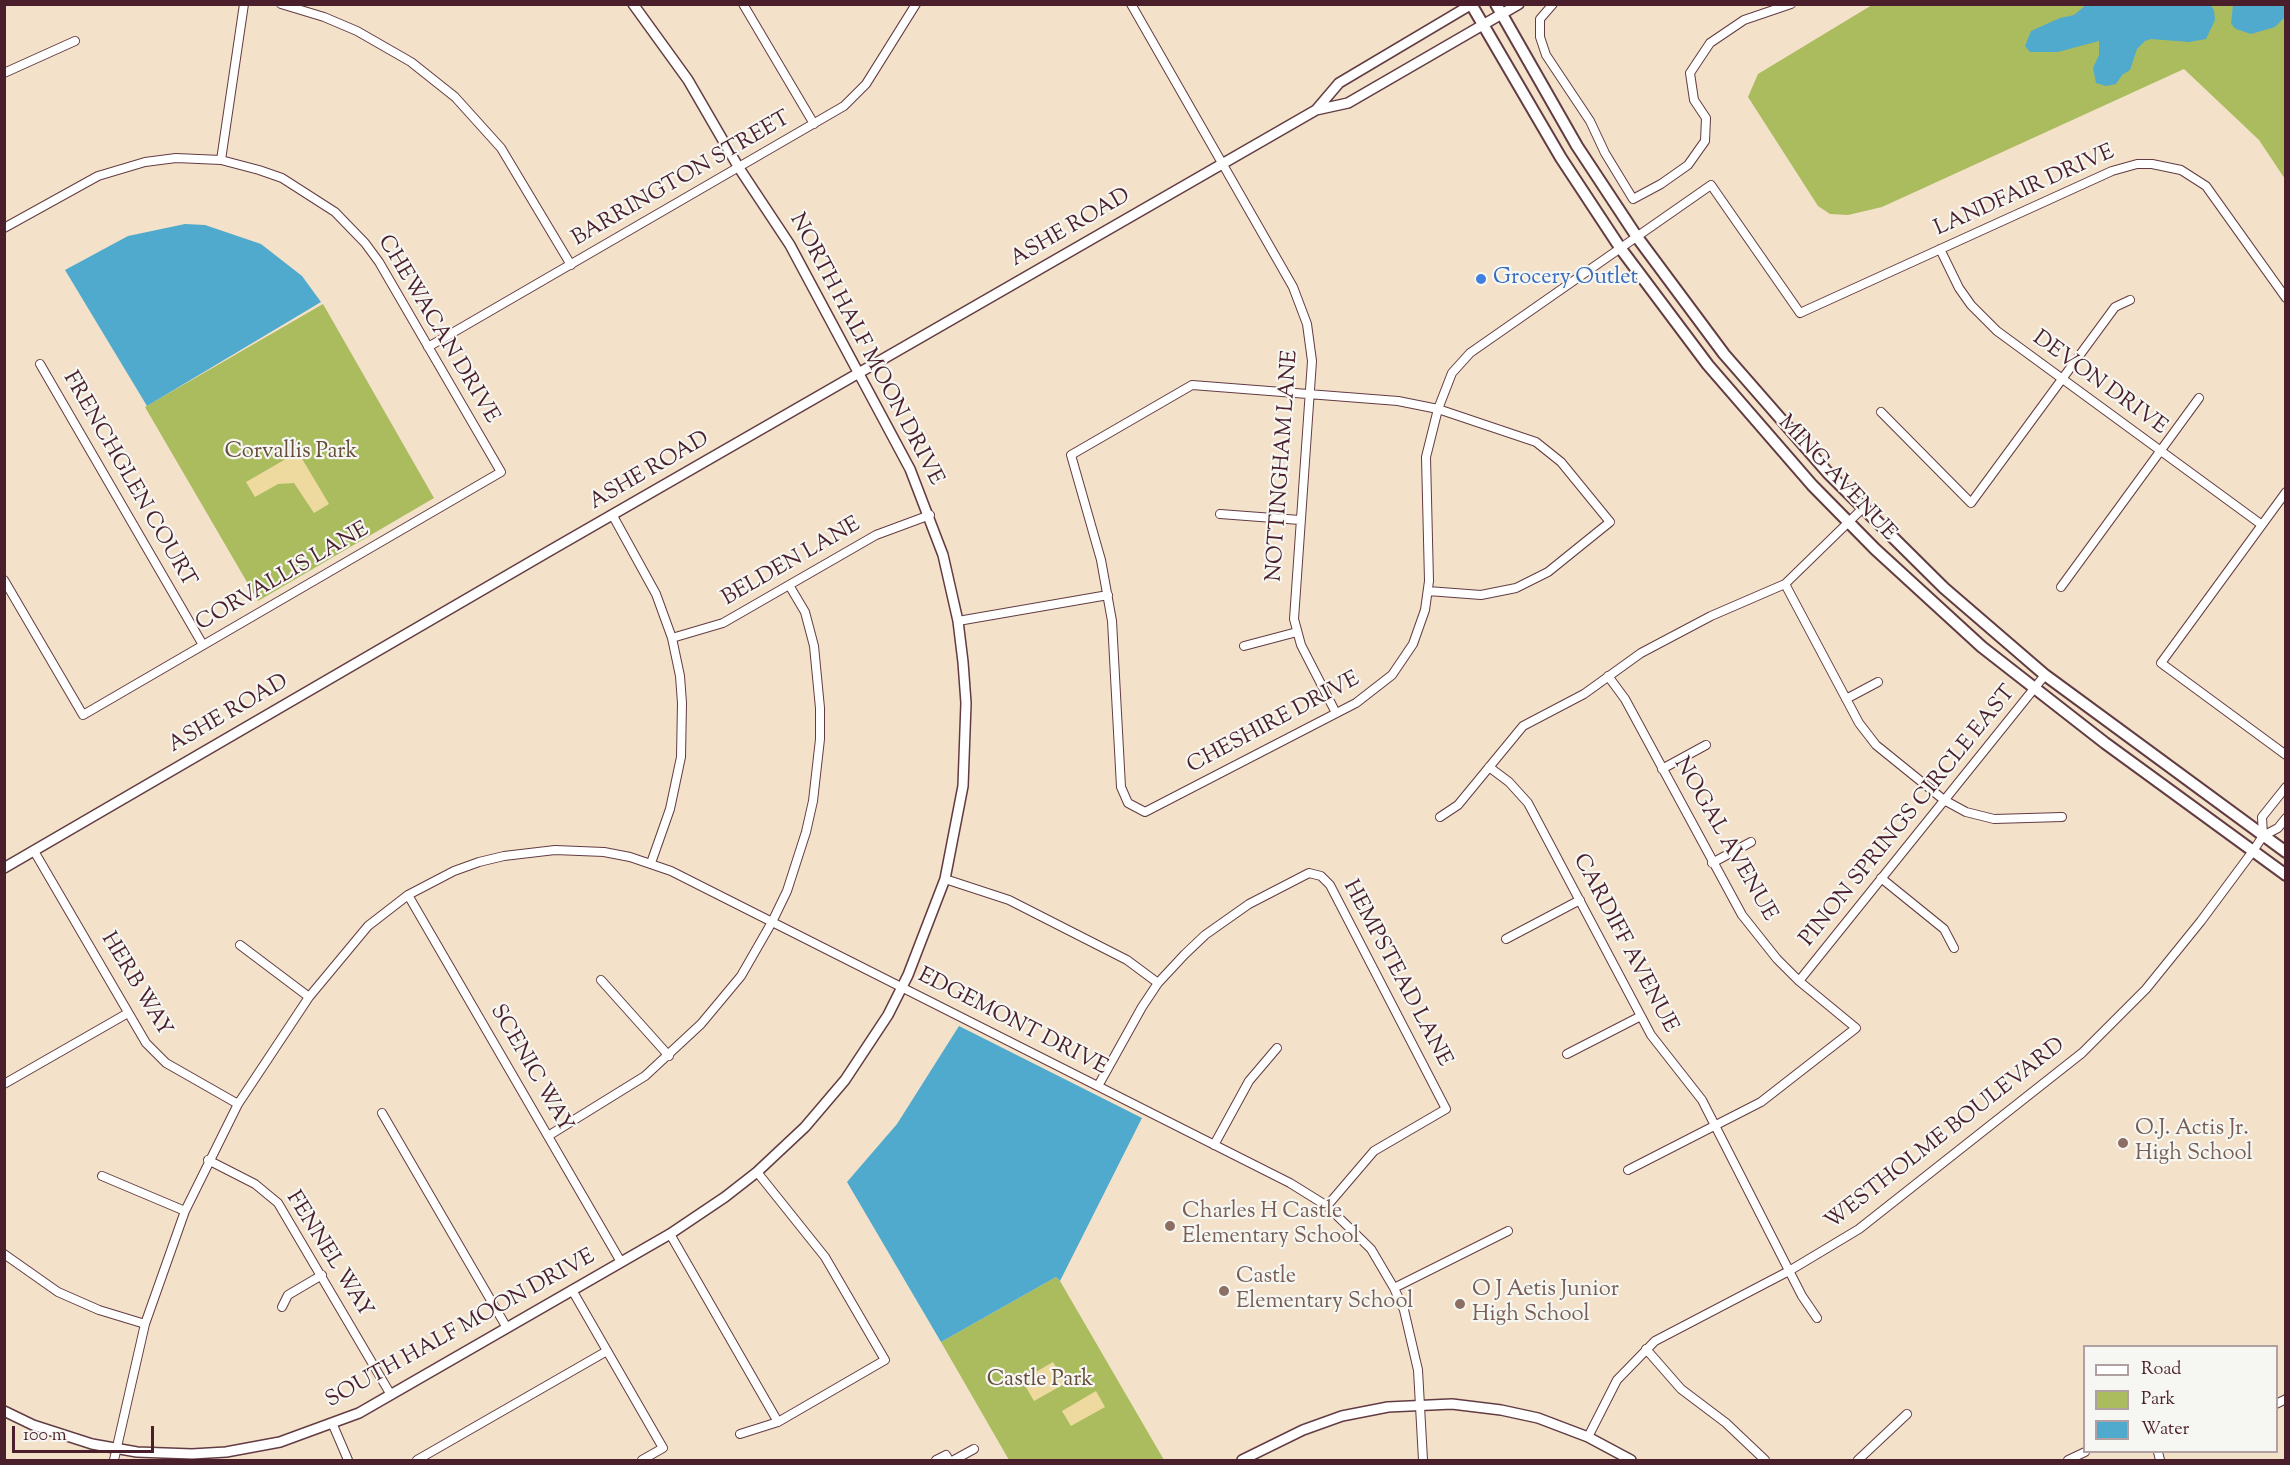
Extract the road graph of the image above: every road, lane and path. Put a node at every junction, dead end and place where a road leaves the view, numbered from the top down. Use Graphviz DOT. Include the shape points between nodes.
graph roads {
  1 [pos="244,4"];
  2 [pos="281,4"];
  3 [pos="633,4"];
  4 [pos="742,4"];
  5 [pos="916,4"];
  6 [pos="1131,4"];
  7 [pos="1519,4"];
  8 [pos="1552,4"];
  9 [pos="1791,4"];
  10 [pos="1472,5"];
  11 [pos="1499,9"];
  12 [pos="1482,24"];
  13 [pos="75,40"];
  14 [pos="4,73"];
  15 [pos="1316,110"];
  16 [pos="814,124"];
  17 [pos="221,160"];
  18 [pos="1222,164"];
  19 [pos="739,168"];
  20 [pos="4,228"];
  21 [pos="1637,237"];
  22 [pos="1621,249"];
  23 [pos="1940,249"];
  24 [pos="572,264"];
  25 [pos="2286,298"];
  26 [pos="2130,300"];
  27 [pos="1800,313"];
  28 [pos="429,347"];
  29 [pos="40,364"];
  30 [pos="858,375"];
  31 [pos="2062,379"];
  32 [pos="1310,394"];
  33 [pos="2199,398"];
  34 [pos="1438,409"];
  35 [pos="1881,412"];
  36 [pos="2160,450"];
  37 [pos="501,472"];
  38 [pos="2286,492"];
  39 [pos="1862,509"];
  40 [pos="1220,514"];
  41 [pos="930,515"];
  42 [pos="613,516"];
  43 [pos="1300,520"];
  44 [pos="1849,524"];
  45 [pos="2262,525"];
  46 [pos="4,580"];
  47 [pos="1785,584"];
  48 [pos="789,585"];
  49 [pos="2061,587"];
  50 [pos="1428,591"];
  51 [pos="1108,596"];
  52 [pos="958,621"];
  53 [pos="1297,632"];
  54 [pos="672,638"];
  55 [pos="203,645"];
  56 [pos="1244,646"];
  57 [pos="2045,675"];
  58 [pos="1608,676"];
  59 [pos="1878,682"];
  60 [pos="2034,690"];
  61 [pos="1846,699"];
  62 [pos="1336,713"];
  63 [pos="1706,745"];
  64 [pos="2286,755"];
  65 [pos="1489,767"];
  66 [pos="1662,769"];
  67 [pos="2286,787"];
  68 [pos="1944,800"];
  69 [pos="2062,817"];
  70 [pos="1440,818"];
  71 [pos="2286,818"];
  72 [pos="2263,836"];
  73 [pos="1751,842"];
  74 [pos="34,851"];
  75 [pos="2253,851"];
  76 [pos="2286,852"];
  77 [pos="651,863"];
  78 [pos="1712,863"];
  79 [pos="4,868"];
  80 [pos="2286,875"];
  81 [pos="1881,878"];
  82 [pos="945,879"];
  83 [pos="408,895"];
  84 [pos="1580,900"];
  85 [pos="772,922"];
  86 [pos="1506,939"];
  87 [pos="240,945"];
  88 [pos="1954,948"];
  89 [pos="601,980"];
  90 [pos="1799,981"];
  91 [pos="1158,983"];
  92 [pos="903,987"];
  93 [pos="309,997"];
  94 [pos="128,1013"];
  95 [pos="1641,1016"];
  96 [pos="1277,1048"];
  97 [pos="1567,1054"];
  98 [pos="669,1056"];
  99 [pos="4,1084"];
  100 [pos="1098,1086"];
  101 [pos="238,1104"];
  102 [pos="382,1113"];
  103 [pos="1716,1125"];
  104 [pos="548,1136"];
  105 [pos="1214,1145"];
  106 [pos="208,1160"];
  107 [pos="1628,1170"];
  108 [pos="757,1172"];
  109 [pos="102,1176"];
  110 [pos="1327,1206"];
  111 [pos="185,1211"];
  112 [pos="1508,1231"];
  113 [pos="670,1234"];
  114 [pos="4,1254"];
  115 [pos="621,1262"];
  116 [pos="1789,1271"];
  117 [pos="322,1275"];
  118 [pos="1395,1288"];
  119 [pos="572,1290"];
  120 [pos="282,1307"];
  121 [pos="1817,1317"];
  122 [pos="145,1324"];
  123 [pos="507,1328"];
  124 [pos="1646,1349"];
  125 [pos="607,1351"];
  126 [pos="391,1395"];
  127 [pos="1420,1404"];
  128 [pos="4,1411"];
  129 [pos="1907,1414"];
  130 [pos="778,1422"];
  131 [pos="333,1425"];
  132 [pos="740,1434"];
  133 [pos="1588,1437"];
  134 [pos="116,1449"];
  135 [pos="974,1449"];
  136 [pos="2083,1453"];
  137 [pos="427,1458"];
  138 [pos="114,1461"];
  139 [pos="348,1461"];
  140 [pos="417,1461"];
  141 [pos="642,1461"];
  142 [pos="936,1461"];
  143 [pos="949,1461"];
  144 [pos="954,1461"];
  145 [pos="1242,1461"];
  146 [pos="1423,1461"];
  147 [pos="1631,1461"];
  148 [pos="1765,1461"];
  149 [pos="1858,1461"];
  150 [pos="2068,1461"];
  1 -- 17 [label="street"];
  2 -- 24 [label="street" via="357,31 411,62 454,97 507,158"];
  3 -- 19 [label="street, NORTH HALF MOON DRIVE" via="688,80"];
  4 -- 16 [label="street"];
  5 -- 16 [label="street, BARRINGTON STREET" via="866,84 844,106"];
  6 -- 18 [label="street, NOTTINGHAM LANE"];
  7 -- 11 [label="street, ASHE ROAD"];
  8 -- 9 [label="street" via="1540,19 1546,55 1590,121 1633,199 1688,165 1705,141 1706,118 1694,100 1690,73 1710,43 1744,20"];
  10 -- 12 [label="main road, MING AVENUE"];
  10 -- 15 [label="street, ASHE ROAD" via="1339,82"];
  11 -- 12 [label="street, ASHE ROAD"];
  11 -- 21 [label="main road, MING AVENUE" via="1572,137"];
  12 -- 15 [label="street, ASHE ROAD" via="1348,103"];
  12 -- 22 [label="main road, MING AVENUE" via="1561,158"];
  13 -- 14 [label="street"];
  15 -- 18 [label="street, ASHE ROAD"];
  16 -- 19 [label="street, BARRINGTON STREET"];
  17 -- 20 [label="street, CHEWACAN DRIVE" via="176,158 121,168 77,187"];
  17 -- 28 [label="street, CHEWACAN DRIVE" via="282,178 335,212 379,262"];
  18 -- 30 [label="street, ASHE ROAD"];
  18 -- 32 [label="street, NOTTINGHAM LANE" via="1301,304 1311,342"];
  19 -- 24 [label="street, BARRINGTON STREET"];
  19 -- 30 [label="street, NORTH HALF MOON DRIVE" via="790,246"];
  21 -- 22 [label="street, CHESHIRE DRIVE"];
  21 -- 27 [label="street, CHESHIRE DRIVE" via="1711,185"];
  21 -- 39 [label="main road, MING AVENUE" via="1724,354"];
  22 -- 34 [label="street, CHESHIRE DRIVE" via="1470,353 1452,373"];
  22 -- 44 [label="main road, MING AVENUE" via="1715,374"];
  23 -- 25 [label="street, LANDFAIR DRIVE" via="2122,167 2167,165 2195,177 2215,196"];
  23 -- 27 [label="street, LANDFAIR DRIVE"];
  23 -- 31 [label="street, DEVON DRIVE" via="1959,288 1983,319"];
  24 -- 28 [label="street, BARRINGTON STREET"];
  26 -- 31 [label="street" via="2115,307"];
  28 -- 37 [label="street, CHEWACAN DRIVE"];
  29 -- 55 [label="street, FRENCHGLEN COURT"];
  30 -- 41 [label="street, NORTH HALF MOON DRIVE" via="892,432"];
  30 -- 42 [label="street, ASHE ROAD"];
  31 -- 35 [label="street" via="1971,503"];
  31 -- 36 [label="street, DEVON DRIVE"];
  32 -- 34 [label="street" via="1398,401"];
  32 -- 43 [label="street, NOTTINGHAM LANE"];
  32 -- 51 [label="street" via="1191,385 1071,455"];
  33 -- 36 [label="street"];
  34 -- 50 [label="street, CHESHIRE DRIVE" via="1426,457"];
  34 -- 50 [label="street" via="1523,436 1542,446 1561,462 1610,522 1548,572 1516,588 1481,595"];
  36 -- 45 [label="street, DEVON DRIVE"];
  36 -- 49 [label="street"];
  37 -- 55 [label="street, CORVALLIS LANE"];
  38 -- 45 [label="street"];
  39 -- 44 [label="street"];
  39 -- 57 [label="main road, MING AVENUE" via="1944,588"];
  40 -- 43 [label="street"];
  41 -- 48 [label="street, BELDEN LANE" via="876,536"];
  41 -- 52 [label="street, NORTH HALF MOON DRIVE"];
  42 -- 54 [label="street" via="656,594"];
  42 -- 74 [label="street, ASHE ROAD"];
  43 -- 53 [label="street, NOTTINGHAM LANE" via="1293,602"];
  44 -- 47 [label="street"];
  44 -- 60 [label="main road, MING AVENUE" via="1928,599"];
  45 -- 64 [label="street" via="2161,663"];
  46 -- 55 [label="street, CORVALLIS LANE" via="83,715"];
  47 -- 58 [label="street" via="1711,616 1641,653"];
  47 -- 61 [label="street"];
  48 -- 54 [label="street, BELDEN LANE" via="723,623"];
  48 -- 85 [label="street" via="805,612 814,646 820,739 806,832 787,891"];
  50 -- 62 [label="street, CHESHIRE DRIVE" via="1420,628 1402,662 1378,688"];
  51 -- 52 [label="street"];
  51 -- 62 [label="street, CHESHIRE DRIVE" via="1116,660 1121,787 1132,808 1151,810"];
  52 -- 82 [label="street, NORTH HALF MOON DRIVE" via="966,745"];
  53 -- 56 [label="street"];
  53 -- 62 [label="street, NOTTINGHAM LANE"];
  54 -- 77 [label="street" via="682,702 681,757 670,810"];
  57 -- 60 [label="street, PINON SPRINGS CIRCLE EAST"];
  57 -- 72 [label="main road, MING AVENUE"];
  58 -- 65 [label="street" via="1584,694 1523,726"];
  58 -- 66 [label="street, NOGAL AVENUE" via="1625,699"];
  59 -- 61 [label="street"];
  60 -- 68 [label="street, PINON SPRINGS CIRCLE EAST"];
  60 -- 75 [label="main road, MING AVENUE"];
  61 -- 68 [label="street" via="1876,745"];
  63 -- 66 [label="street"];
  65 -- 70 [label="street" via="1458,805"];
  65 -- 84 [label="street, CARDIFF AVENUE" via="1528,803"];
  66 -- 78 [label="street, NOGAL AVENUE"];
  67 -- 72 [label="street, WESTHOLME BOULEVARD" via="2262,817"];
  68 -- 69 [label="street" via="1979,817"];
  68 -- 81 [label="street, PINON SPRINGS CIRCLE EAST"];
  71 -- 72 [label="street, WESTHOLME BOULEVARD"];
  72 -- 75 [label="street, WESTHOLME BOULEVARD"];
  72 -- 76 [label="main road, MING AVENUE"];
  73 -- 78 [label="street"];
  74 -- 79 [label="street, ASHE ROAD"];
  74 -- 94 [label="street, HERB WAY"];
  75 -- 80 [label="main road, MING AVENUE"];
  75 -- 116 [label="street, WESTHOLME BOULEVARD" via="2165,967 2082,1053 1893,1204"];
  77 -- 83 [label="street, EDGEMONT DRIVE" via="604,852 529,852 454,871"];
  77 -- 85 [label="street, EDGEMONT DRIVE"];
  78 -- 90 [label="street, NOGAL AVENUE" via="1742,915"];
  81 -- 88 [label="street" via="1944,929"];
  81 -- 90 [label="street, PINON SPRINGS CIRCLE EAST"];
  82 -- 91 [label="street" via="1009,900 1127,960"];
  82 -- 92 [label="street, NORTH HALF MOON DRIVE"];
  83 -- 93 [label="street, EDGEMONT DRIVE" via="368,926"];
  83 -- 104 [label="street, SCENIC WAY"];
  84 -- 86 [label="street"];
  84 -- 95 [label="street, CARDIFF AVENUE"];
  85 -- 92 [label="street, EDGEMONT DRIVE"];
  85 -- 98 [label="street" via="722,1001"];
  87 -- 93 [label="street"];
  89 -- 98 [label="street"];
  90 -- 103 [label="street, NOGAL AVENUE" via="1856,1028 1761,1102"];
  91 -- 100 [label="street, HEMPSTEAD LANE"];
  91 -- 110 [label="street, HEMPSTEAD LANE" via="1205,935 1249,904 1309,873 1326,880 1446,1109 1374,1151"];
  92 -- 100 [label="street, EDGEMONT DRIVE"];
  92 -- 108 [label="street, NORTH HALF MOON DRIVE" via="845,1080 805,1127"];
  93 -- 101 [label="street, EDGEMONT DRIVE"];
  94 -- 99 [label="street"];
  94 -- 101 [label="street, HERB WAY" via="156,1054"];
  95 -- 97 [label="street"];
  95 -- 103 [label="street, CARDIFF AVENUE" via="1657,1045 1702,1100"];
  96 -- 105 [label="street" via="1249,1081"];
  98 -- 104 [label="street" via="619,1094"];
  100 -- 105 [label="street, EDGEMONT DRIVE"];
  101 -- 106 [label="street, EDGEMONT DRIVE"];
  102 -- 123 [label="street"];
  103 -- 107 [label="street"];
  103 -- 116 [label="street, CARDIFF AVENUE"];
  104 -- 115 [label="street, SCENIC WAY"];
  105 -- 110 [label="street, EDGEMONT DRIVE"];
  106 -- 111 [label="street, EDGEMONT DRIVE"];
  106 -- 117 [label="street, FENNEL WAY" via="255,1184 278,1203"];
  108 -- 113 [label="street, NORTH HALF MOON DRIVE"];
  108 -- 130 [label="street" via="825,1257 885,1360"];
  109 -- 111 [label="street"];
  110 -- 118 [label="street, EDGEMONT DRIVE" via="1371,1249"];
  111 -- 122 [label="street, EDGEMONT DRIVE"];
  112 -- 118 [label="street"];
  113 -- 115 [label="street, NORTH HALF MOON DRIVE"];
  113 -- 130 [label="street"];
  114 -- 122 [label="street" via="58,1292"];
  115 -- 119 [label="street, SOUTH HALF MOON DRIVE"];
  116 -- 121 [label="street, CARDIFF AVENUE"];
  116 -- 124 [label="street, WESTHOLME BOULEVARD" via="1671,1331"];
  117 -- 120 [label="street" via="288,1295"];
  117 -- 126 [label="street, FENNEL WAY"];
  118 -- 127 [label="street, EDGEMONT DRIVE" via="1415,1349"];
  119 -- 123 [label="street, SOUTH HALF MOON DRIVE"];
  119 -- 125 [label="street"];
  122 -- 134 [label="street, EDGEMONT DRIVE"];
  123 -- 126 [label="street, SOUTH HALF MOON DRIVE"];
  124 -- 133 [label="street, WESTHOLME BOULEVARD" via="1617,1380"];
  124 -- 148 [label="street" via="1681,1389 1726,1423"];
  125 -- 137 [label="street"];
  125 -- 141 [label="street" via="663,1448"];
  126 -- 131 [label="street, SOUTH HALF MOON DRIVE"];
  127 -- 133 [label="street" via="1501,1410 1538,1418"];
  127 -- 145 [label="street" via="1334,1418"];
  127 -- 146 [label="street, EDGEMONT DRIVE"];
  128 -- 134 [label="street, SOUTH HALF MOON DRIVE" via="65,1436"];
  129 -- 149 [label="street"];
  130 -- 132 [label="street"];
  131 -- 134 [label="street, SOUTH HALF MOON DRIVE" via="280,1442 226,1452 164,1454"];
  131 -- 139 [label="street"];
  133 -- 147 [label="street"];
  134 -- 138 [label="street, EDGEMONT DRIVE"];
  135 -- 144 [label="street"];
  136 -- 150 [label="street"];
  137 -- 140 [label="street"];
  142 -- 143 [label="street" via="946,1455"];
}
